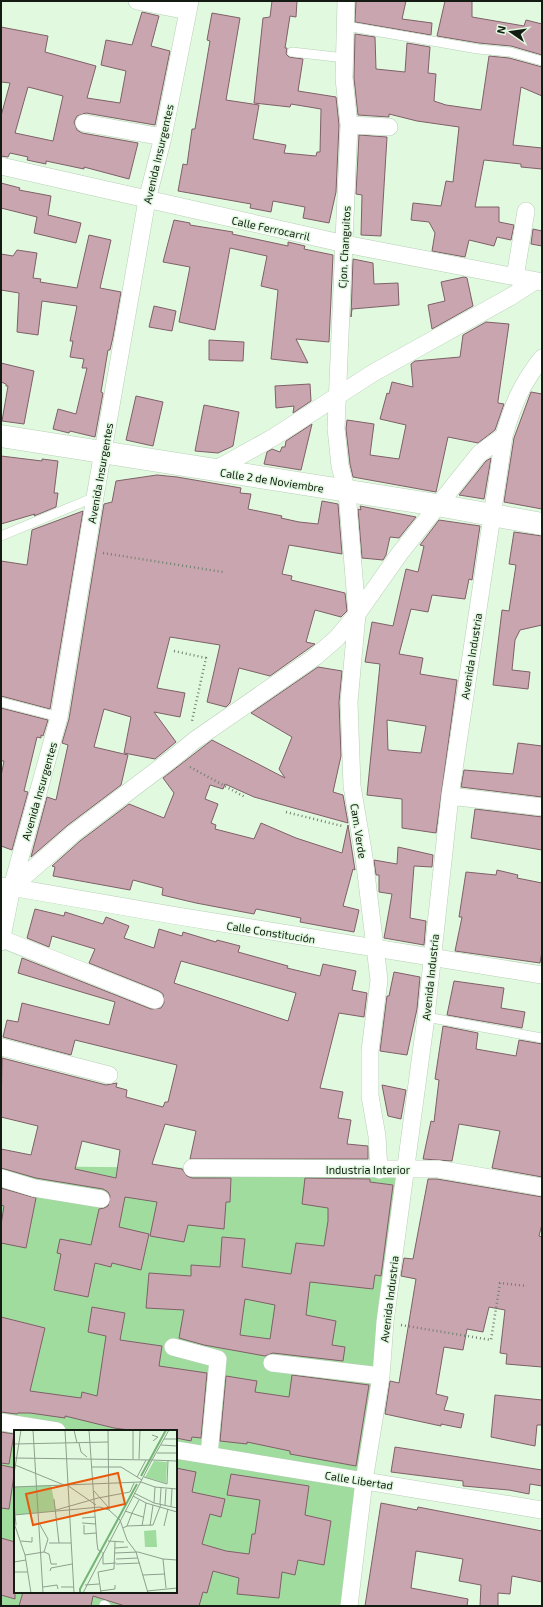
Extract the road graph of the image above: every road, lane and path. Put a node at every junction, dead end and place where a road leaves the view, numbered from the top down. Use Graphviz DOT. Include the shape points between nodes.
graph roads {
  1 [pos="137,1"];
  2 [pos="346,1"];
  3 [pos="189,6"];
  4 [pos="346,26"];
  5 [pos="292,52"];
  6 [pos="345,58"];
  7 [pos="542,61"];
  8 [pos="84,123"];
  9 [pos="349,125"];
  10 [pos="389,127"];
  11 [pos="163,136"];
  12 [pos="1,166"];
  13 [pos="147,200"];
  14 [pos="526,211"];
  15 [pos="345,244"];
  16 [pos="515,277"];
  17 [pos="538,281"];
  18 [pos="542,358"];
  19 [pos="337,396"];
  20 [pos="1,436"];
  21 [pos="504,436"];
  22 [pos="104,452"];
  23 [pos="213,471"];
  24 [pos="347,492"];
  25 [pos="95,498"];
  26 [pos="438,505"];
  27 [pos="492,516"];
  28 [pos="542,524"];
  29 [pos="1,536"];
  30 [pos="88,550"];
  31 [pos="223,572"];
  32 [pos="357,614"];
  33 [pos="174,651"];
  34 [pos="1,702"];
  35 [pos="59,717"];
  36 [pos="195,740"];
  37 [pos="173,758"];
  38 [pos="450,796"];
  39 [pos="245,797"];
  40 [pos="542,807"];
  41 [pos="286,812"];
  42 [pos="360,831"];
  43 [pos="6,886"];
  44 [pos="2,934"];
  45 [pos="374,949"];
  46 [pos="433,958"];
  47 [pos="542,975"];
  48 [pos="155,1000"];
  49 [pos="426,1017"];
  50 [pos="542,1038"];
  51 [pos="1,1047"];
  52 [pos="109,1075"];
  53 [pos="192,1168"];
  54 [pos="379,1170"];
  55 [pos="405,1170"];
  56 [pos="1,1178"];
  57 [pos="542,1187"];
  58 [pos="101,1199"];
  59 [pos="527,1286"];
  60 [pos="385,1322"];
  61 [pos="173,1347"];
  62 [pos="272,1363"];
  63 [pos="381,1376"];
  64 [pos="1,1422"];
  65 [pos="50,1430"];
  66 [pos="177,1450"];
  67 [pos="209,1455"];
  68 [pos="364,1481"];
  69 [pos="541,1509"];
  70 [pos="349,1606"];
  1 -- 3 [label="street"];
  2 -- 4 [label="street, Cjon. Changuitos"];
  3 -- 11 [label="street, Avenida Insurgentes"];
  4 -- 6 [label="street, Cjon. Changuitos"];
  4 -- 7 [label="lane" via="478,49 510,52"];
  5 -- 6 [label="lane"];
  6 -- 9 [label="street, Cjon. Changuitos" via="344,78"];
  8 -- 11 [label="street"];
  9 -- 10 [label="street"];
  9 -- 15 [label="street, Cjon. Changuitos"];
  11 -- 13 [label="street, Avenida Insurgentes"];
  12 -- 13 [label="street, Calle Ferrocarril"];
  13 -- 15 [label="street, Calle Ferrocarril"];
  13 -- 22 [label="street, Avenida Insurgentes"];
  14 -- 16 [label="street"];
  15 -- 16 [label="street, Calle Ferrocarril"];
  15 -- 19 [label="street, Cjon. Changuitos"];
  16 -- 17 [label="street, Calle Ferrocarril"];
  17 -- 19 [label="street"];
  18 -- 21 [label="street, Avenida Industria" via="526,378 513,404"];
  19 -- 23 [label="street" via="274,437"];
  19 -- 24 [label="street, Cjon. Changuitos" via="336,428 340,466"];
  20 -- 22 [label="street, Calle 2 de Noviembre"];
  21 -- 26 [label="street" via="479,454"];
  21 -- 27 [label="street, Avenida Industria"];
  22 -- 23 [label="street, Calle 2 de Noviembre"];
  22 -- 25 [label="street, Avenida Insurgentes"];
  23 -- 24 [label="street, Calle 2 de Noviembre"];
  24 -- 26 [label="street, Calle 2 de Noviembre"];
  24 -- 32 [label="street, Cam. Verde"];
  25 -- 29 [label="lane"];
  25 -- 30 [label="street, Avenida Insurgentes"];
  26 -- 27 [label="street, Calle 2 de Noviembre"];
  26 -- 32 [label="street"];
  27 -- 28 [label="street, Calle 2 de Noviembre"];
  27 -- 38 [label="street, Avenida Industria"];
  30 -- 31 [label="path"];
  30 -- 35 [label="street, Avenida Insurgentes"];
  32 -- 36 [label="street" via="337,638 315,657"];
  32 -- 42 [label="street, Cam. Verde" via="349,709 352,786"];
  33 -- 36 [label="path" via="206,658 192,717"];
  34 -- 35 [label="lane"];
  35 -- 43 [label="street, Avenida Insurgentes"];
  36 -- 37 [label="street"];
  37 -- 39 [label="path"];
  37 -- 43 [label="street"];
  38 -- 40 [label="street"];
  38 -- 46 [label="street, Avenida Industria"];
  41 -- 42 [label="path"];
  42 -- 45 [label="street, Cam. Verde"];
  43 -- 44 [label="street, Avenida Insurgentes"];
  43 -- 45 [label="street, Calle Constitución"];
  44 -- 48 [label="street"];
  45 -- 46 [label="street, Calle Constitución"];
  45 -- 54 [label="street, Cam. Verde" via="379,980 370,1051 370,1096 377,1136"];
  46 -- 47 [label="street, Calle Constitución"];
  46 -- 49 [label="street, Avenida Industria"];
  49 -- 50 [label="lane"];
  49 -- 55 [label="street, Avenida Industria"];
  51 -- 52 [label="street"];
  53 -- 54 [label="street, Industria Interior"];
  54 -- 55 [label="street, Industria Interior"];
  55 -- 57 [label="street, Industria Interior" via="438,1169"];
  55 -- 60 [label="street, Avenida Industria"];
  56 -- 58 [label="street" via="34,1188"];
  59 -- 60 [label="path" via="500,1283 491,1340"];
  60 -- 63 [label="street, Avenida Industria"];
  61 -- 67 [label="street" via="218,1359"];
  62 -- 63 [label="street"];
  63 -- 68 [label="street, Avenida Industria"];
  64 -- 65 [label="street"];
  66 -- 67 [label="street, Calle Libertad"];
  67 -- 68 [label="street, Calle Libertad"];
  68 -- 69 [label="street, Calle Libertad"];
  68 -- 70 [label="street, Avenida Industria"];
}
